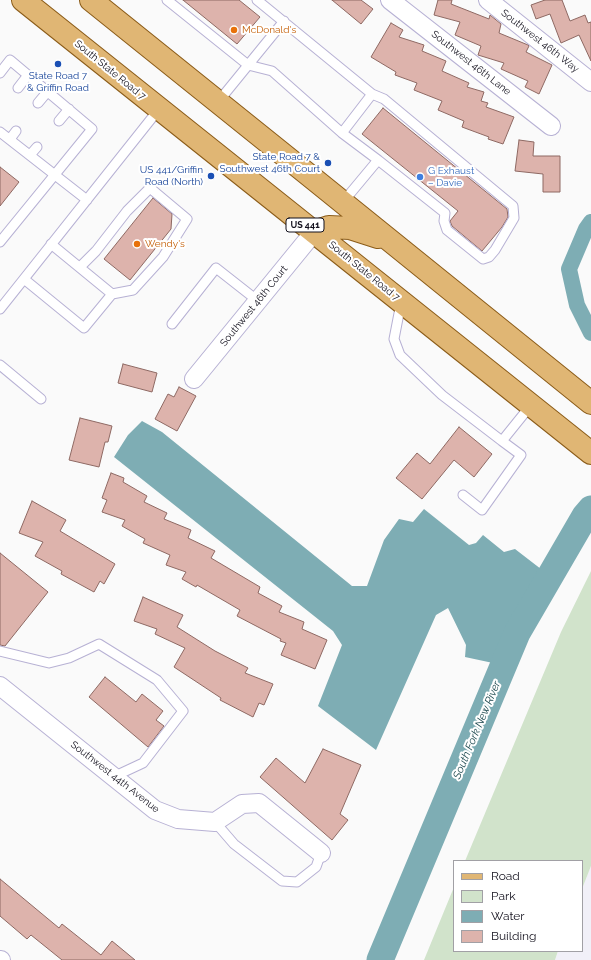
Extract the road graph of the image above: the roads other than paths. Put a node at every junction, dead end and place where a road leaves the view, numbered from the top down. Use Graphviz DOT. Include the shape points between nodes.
graph roads {
  1 [pos="23,0"];
  2 [pos="91,0"];
  3 [pos="166,0"];
  4 [pos="258,0"];
  5 [pos="390,0"];
  6 [pos="488,0"];
  7 [pos="284,21"];
  8 [pos="248,65"];
  9 [pos="0,73"];
  10 [pos="28,75"];
  11 [pos="591,82"];
  12 [pos="18,88"];
  13 [pos="48,91"];
  14 [pos="372,94"];
  15 [pos="218,102"];
  16 [pos="38,104"];
  17 [pos="69,109"];
  18 [pos="159,109"];
  19 [pos="59,120"];
  20 [pos="551,126"];
  21 [pos="16,131"];
  22 [pos="0,132"];
  23 [pos="342,133"];
  24 [pos="10,140"];
  25 [pos="37,147"];
  26 [pos="30,155"];
  27 [pos="378,160"];
  28 [pos="54,174"];
  29 [pos="87,200"];
  30 [pos="343,202"];
  31 [pos="314,232"];
  32 [pos="0,242"];
  33 [pos="392,242"];
  34 [pos="51,244"];
  35 [pos="80,267"];
  36 [pos="24,280"];
  37 [pos="112,294"];
  38 [pos="258,301"];
  39 [pos="401,301"];
  40 [pos="1,305"];
  41 [pos="172,324"];
  42 [pos="0,365"];
  43 [pos="194,379"];
  44 [pos="41,399"];
  45 [pos="591,403"];
  46 [pos="531,405"];
  47 [pos="502,441"];
  48 [pos="589,452"];
  49 [pos="463,495"];
  50 [pos="0,651"];
  51 [pos="0,686"];
  52 [pos="114,777"];
  53 [pos="214,822"];
  54 [pos="321,853"];
  1 -- 18 [label="main road, South State Road 7 / US 441"];
  2 -- 15 [label="main road"];
  3 -- 8 [label="lane"];
  4 -- 7 [label="lane"];
  5 -- 20 [label="street, Southwest 46th Lane"];
  6 -- 11 [label="street, Southwest 46th Way"];
  7 -- 8 [label="lane"];
  7 -- 14 [label="lane"];
  8 -- 15 [label="lane"];
  8 -- 23 [label="lane" via="272,71"];
  9 -- 10 [label="lane" via="10,60"];
  10 -- 12 [label="lane"];
  10 -- 13 [label="lane"];
  13 -- 16 [label="lane"];
  13 -- 17 [label="lane"];
  14 -- 23 [label="lane"];
  14 -- 27 [label="lane" via="384,99 513,206 514,218 496,250 483,260 447,230 445,213"];
  15 -- 30 [label="main road"];
  17 -- 19 [label="lane"];
  17 -- 28 [label="lane" via="92,129"];
  18 -- 29 [label="lane"];
  18 -- 31 [label="main road, South State Road 7 / US 441"];
  21 -- 24 [label="lane"];
  22 -- 24 [label="lane"];
  23 -- 27 [label="lane"];
  24 -- 26 [label="lane"];
  25 -- 26 [label="lane"];
  26 -- 28 [label="lane"];
  27 -- 30 [label="lane"];
  28 -- 29 [label="lane"];
  28 -- 32 [label="lane"];
  29 -- 34 [label="lane"];
  30 -- 33 [label="main road"];
  31 -- 33 [label="main road" via="329,227 350,228"];
  31 -- 38 [label="street, Southwest 46th Court"];
  31 -- 39 [label="main road, South State Road 7 / US 441"];
  33 -- 45 [label="main road"];
  34 -- 35 [label="lane"];
  34 -- 36 [label="lane"];
  35 -- 37 [label="lane"];
  35 -- 37 [label="lane" via="150,188 187,219 163,257 132,290"];
  36 -- 37 [label="lane" via="84,328"];
  36 -- 40 [label="lane"];
  38 -- 41 [label="lane" via="216,268"];
  38 -- 43 [label="street, Southwest 46th Court"];
  39 -- 46 [label="main road, South State Road 7 / US 441"];
  39 -- 47 [label="lane" via="394,339 400,355 442,395"];
  42 -- 44 [label="lane"];
  46 -- 47 [label="lane"];
  46 -- 48 [label="main road, South State Road 7 / US 441"];
  47 -- 49 [label="lane" via="521,455 482,510"];
  50 -- 52 [label="lane" via="49,663 69,658 99,644 157,680 183,711 143,763"];
  51 -- 52 [label="street, Southwest 44th Avenue"];
  52 -- 53 [label="street, Southwest 44th Avenue" via="155,810 178,819"];
  53 -- 54 [label="street" via="242,804 259,803"];
  53 -- 54 [label="lane" via="234,844 282,881 297,882 316,867"];
}
